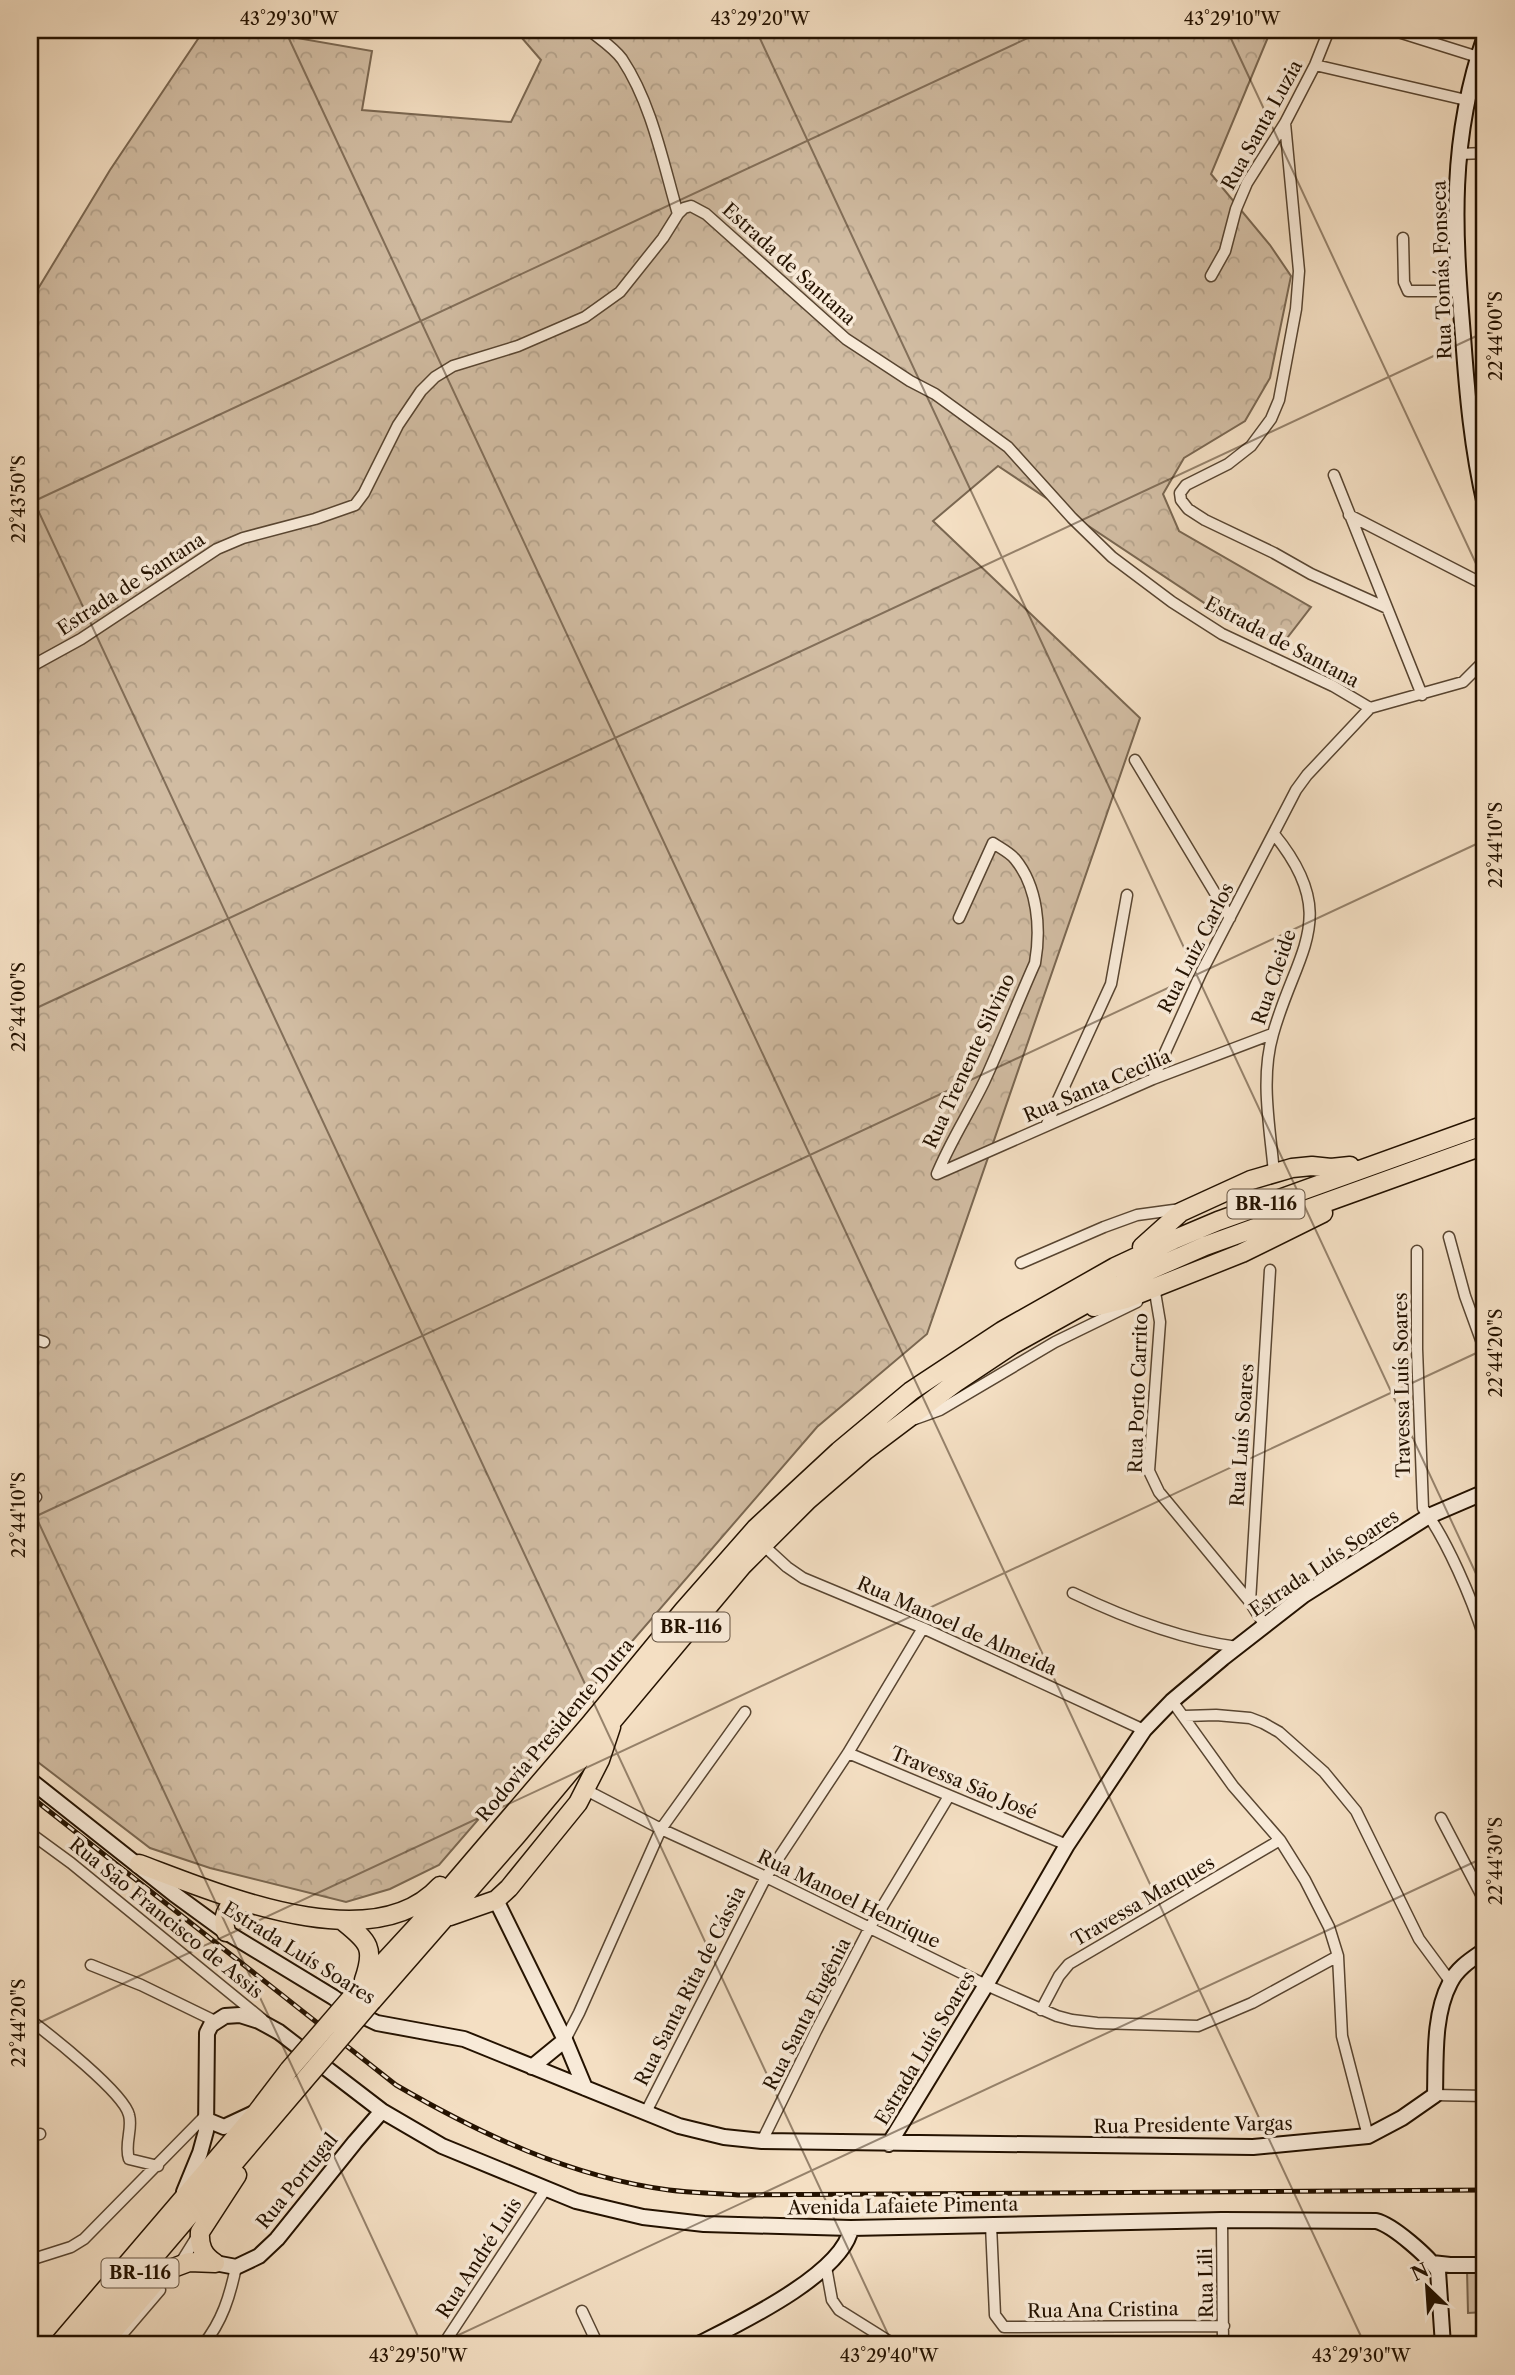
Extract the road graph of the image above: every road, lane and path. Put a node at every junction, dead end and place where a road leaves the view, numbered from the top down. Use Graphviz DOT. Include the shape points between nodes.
graph roads {
  1 [pos="589,30"];
  2 [pos="1329,30"];
  3 [pos="1392,30"];
  4 [pos="1485,36"];
  5 [pos="1478,57"];
  6 [pos="1315,65"];
  7 [pos="1466,100"];
  8 [pos="1284,123"];
  9 [pos="1485,153"];
  10 [pos="1459,154"];
  11 [pos="678,214"];
  12 [pos="1403,238"];
  13 [pos="1211,276"];
  14 [pos="1459,291"];
  15 [pos="1485,412"];
  16 [pos="1469,415"];
  17 [pos="1334,475"];
  18 [pos="1485,505"];
  19 [pos="1349,514"];
  20 [pos="1485,585"];
  21 [pos="1387,608"];
  22 [pos="1485,660"];
  23 [pos="30,667"];
  24 [pos="1422,695"];
  25 [pos="1370,708"];
  26 [pos="1135,760"];
  27 [pos="1274,834"];
  28 [pos="1127,895"];
  29 [pos="959,918"];
  30 [pos="1230,918"];
  31 [pos="1272,1034"];
  32 [pos="1153,1079"];
  33 [pos="1485,1119"];
  34 [pos="1485,1125"];
  35 [pos="1046,1126"];
  36 [pos="1485,1145"];
  37 [pos="1485,1153"];
  38 [pos="1273,1173"];
  39 [pos="937,1174"];
  40 [pos="1189,1208"];
  41 [pos="1449,1237"];
  42 [pos="1417,1251"];
  43 [pos="1021,1263"];
  44 [pos="1270,1270"];
  45 [pos="1158,1288"];
  46 [pos="1067,1315"];
  47 [pos="30,1338"];
  48 [pos="44,1342"];
  49 [pos="1485,1351"];
  50 [pos="967,1354"];
  51 [pos="905,1421"];
  52 [pos="1485,1492"];
  53 [pos="1429,1516"];
  54 [pos="763,1545"];
  55 [pos="1073,1593"];
  56 [pos="1250,1602"];
  57 [pos="1481,1616"];
  58 [pos="1264,1624"];
  59 [pos="923,1628"];
  60 [pos="1484,1637"];
  61 [pos="1237,1647"];
  62 [pos="622,1683"];
  63 [pos="1172,1701"];
  64 [pos="745,1712"];
  65 [pos="1185,1716"];
  66 [pos="613,1720"];
  67 [pos="1144,1730"];
  68 [pos="848,1753"];
  69 [pos="30,1780"];
  70 [pos="586,1790"];
  71 [pos="949,1796"];
  72 [pos="1441,1818"];
  73 [pos="661,1829"];
  74 [pos="30,1833"];
  75 [pos="1280,1840"];
  76 [pos="1067,1845"];
  77 [pos="139,1864"];
  78 [pos="766,1877"];
  79 [pos="496,1900"];
  80 [pos="239,1901"];
  81 [pos="1485,1902"];
  82 [pos="446,1918"];
  83 [pos="344,1922"];
  84 [pos="870,1927"];
  85 [pos="226,1932"];
  86 [pos="1485,1950"];
  87 [pos="1338,1956"];
  88 [pos="91,1965"];
  89 [pos="1450,1981"];
  90 [pos="986,1984"];
  91 [pos="364,1992"];
  92 [pos="1041,2010"];
  93 [pos="30,2020"];
  94 [pos="215,2021"];
  95 [pos="279,2032"];
  96 [pos="565,2040"];
  97 [pos="532,2067"];
  98 [pos="295,2077"];
  99 [pos="585,2088"];
  100 [pos="1435,2095"];
  101 [pos="1485,2096"];
  102 [pos="257,2112"];
  103 [pos="382,2112"];
  104 [pos="646,2112"];
  105 [pos="207,2117"];
  106 [pos="257,2135"];
  107 [pos="1368,2136"];
  108 [pos="762,2141"];
  109 [pos="889,2144"];
  110 [pos="158,2166"];
  111 [pos="545,2190"];
  112 [pos="177,2206"];
  113 [pos="1222,2220"];
  114 [pos="991,2225"];
  115 [pos="851,2228"];
  116 [pos="200,2232"];
  117 [pos="30,2260"];
  118 [pos="215,2263"];
  119 [pos="180,2264"];
  120 [pos="1485,2265"];
  121 [pos="1440,2266"];
  122 [pos="236,2267"];
  123 [pos="826,2267"];
  124 [pos="582,2311"];
  125 [pos="78,2322"];
  126 [pos="1224,2326"];
  127 [pos="51,2345"];
  128 [pos="58,2345"];
  129 [pos="79,2345"];
  130 [pos="101,2345"];
  131 [pos="113,2345"];
  132 [pos="203,2345"];
  133 [pos="443,2345"];
  134 [pos="598,2345"];
  135 [pos="697,2345"];
  136 [pos="895,2345"];
  137 [pos="1223,2345"];
  138 [pos="1443,2345"];
  1 -- 11 [label="street" via="622,59 640,94"];
  2 -- 6 [label="street, Rua Santa Luzia"];
  3 -- 5 [label="street"];
  4 -- 5 [label="main road, Rua Tomás Fonseca"];
  5 -- 7 [label="main road, Rua Tomás Fonseca"];
  6 -- 7 [label="street"];
  6 -- 8 [label="street, Rua Santa Luzia"];
  7 -- 10 [label="main road, Rua Tomás Fonseca"];
  8 -- 13 [label="street, Rua Santa Luzia" via="1247,183"];
  8 -- 21 [label="street" via="1299,271 1279,400 1251,446 1228,464 1186,485 1181,500 1205,520"];
  9 -- 10 [label="street"];
  10 -- 14 [label="main road, Rua Tomás Fonseca" via="1455,194"];
  11 -- 23 [label="street, Estrada de Santana" via="620,292 585,317 518,346 453,366 435,377 398,425 355,505 217,549 81,639"];
  11 -- 25 [label="street, Estrada de Santana" via="691,206 706,214 846,339 935,394 1008,447 1112,556 1172,602 1222,634"];
  12 -- 14 [label="street" via="1408,291"];
  14 -- 16 [label="main road, Rua Tomás Fonseca"];
  15 -- 16 [label="street"];
  16 -- 18 [label="main road, Rua Tomás Fonseca"];
  17 -- 19 [label="street"];
  19 -- 20 [label="street"];
  19 -- 21 [label="street"];
  21 -- 24 [label="street"];
  22 -- 24 [label="street" via="1463,682"];
  24 -- 25 [label="street"];
  25 -- 27 [label="street" via="1307,775"];
  26 -- 30 [label="street"];
  27 -- 30 [label="street, Rua Luiz Carlos"];
  27 -- 31 [label="street, Rua Cleide" via="1299,871 1311,925"];
  28 -- 35 [label="street" via="1111,984"];
  29 -- 39 [label="street, Rua Trenente Silvino" via="993,843 1013,856 1029,883 1038,923 1035,963 984,1082"];
  30 -- 32 [label="street, Rua Luiz Carlos"];
  31 -- 32 [label="street, Rua Santa Cecilia"];
  31 -- 38 [label="street, Rua Cleide" via="1266,1091"];
  32 -- 35 [label="street, Rua Santa Cecilia"];
  33 -- 38 [label="highway" via="1346,1167 1311,1166"];
  34 -- 50 [label="highway, Rodovia Presidente Dutra / BR-116" via="1173,1240 1115,1267"];
  35 -- 39 [label="street, Rua Santa Cecilia"];
  36 -- 46 [label="highway, Rodovia Presidente Dutra / BR-116" via="1205,1246 1132,1278"];
  37 -- 45 [label="highway" via="1334,1209"];
  38 -- 40 [label="highway"];
  40 -- 43 [label="street" via="1138,1215"];
  40 -- 50 [label="highway" via="1132,1254 978,1340"];
  41 -- 49 [label="street"];
  42 -- 53 [label="street, Travessa Luís Soares" via="1420,1462 1423,1508"];
  44 -- 56 [label="street, Rua Luís Soares"];
  45 -- 46 [label="highway"];
  45 -- 51 [label="street" via="940,1410"];
  45 -- 56 [label="street, Rua Porto Carrito" via="1160,1322 1149,1471 1159,1492"];
  46 -- 51 [label="highway, Rodovia Presidente Dutra / BR-116" via="978,1368"];
  47 -- 48 [label="street"];
  50 -- 62 [label="highway, Rodovia Presidente Dutra / BR-116" via="911,1391 776,1507"];
  51 -- 54 [label="highway, Rodovia Presidente Dutra / BR-116" via="808,1500"];
  52 -- 53 [label="main road, Estrada Luís Soares"];
  53 -- 57 [label="street, Travessa Luís Soares"];
  53 -- 58 [label="main road, Estrada Luís Soares"];
  54 -- 59 [label="street, Rua Manoel de Almeida" via="803,1578"];
  54 -- 66 [label="highway, Rodovia Presidente Dutra / BR-116"];
  55 -- 61 [label="street" via="1121,1616"];
  56 -- 58 [label="street, Rua Porto Carrito"];
  57 -- 60 [label="street, Travessa Luís Soares"];
  58 -- 61 [label="main road, Estrada Luís Soares"];
  59 -- 67 [label="street, Rua Manoel de Almeida"];
  59 -- 68 [label="street, Rua Santa Rita de Cássia"];
  61 -- 63 [label="main road, Estrada Luís Soares"];
  62 -- 83 [label="highway" via="568,1738 436,1891 385,1917"];
  62 -- 91 [label="highway, Rodovia Presidente Dutra / BR-116"];
  63 -- 65 [label="street"];
  63 -- 67 [label="main road, Estrada Luís Soares"];
  64 -- 73 [label="street"];
  65 -- 75 [label="street" via="1233,1786"];
  65 -- 89 [label="street" via="1239,1717 1263,1723 1279,1731 1324,1772 1356,1811 1419,1939"];
  66 -- 70 [label="highway"];
  66 -- 82 [label="highway, Rodovia Presidente Dutra / BR-116"];
  67 -- 76 [label="main road, Estrada Luís Soares"];
  68 -- 71 [label="street, Travessa São José"];
  68 -- 78 [label="street, Rua Santa Rita de Cássia"];
  69 -- 77 [label="main road, Estrada Luís Soares"];
  70 -- 73 [label="street, Rua Manoel Henrique"];
  70 -- 79 [label="highway"];
  71 -- 76 [label="street, Travessa São José"];
  71 -- 84 [label="street, Rua Santa Eugênia"];
  72 -- 81 [label="street"];
  73 -- 78 [label="street, Rua Manoel Henrique"];
  73 -- 96 [label="street"];
  74 -- 95 [label="street, Rua São Francisco de Assis"];
  75 -- 87 [label="street" via="1323,1914"];
  75 -- 92 [label="street, Travessa Marques" via="1069,1964"];
  76 -- 90 [label="main road, Estrada Luís Soares"];
  77 -- 80 [label="highway"];
  77 -- 85 [label="main road, Estrada Luís Soares"];
  78 -- 84 [label="street, Rua Manoel Henrique"];
  78 -- 104 [label="street, Rua Santa Rita de Cássia"];
  79 -- 82 [label="highway"];
  79 -- 96 [label="main road"];
  80 -- 83 [label="highway"];
  80 -- 85 [label="highway" via="225,1914"];
  82 -- 91 [label="highway, Rodovia Presidente Dutra / BR-116"];
  83 -- 91 [label="highway" via="370,1951"];
  84 -- 90 [label="street, Rua Manoel Henrique"];
  84 -- 108 [label="street, Rua Santa Eugênia"];
  85 -- 97 [label="main road, Estrada Luís Soares" via="371,2021 452,2035"];
  86 -- 89 [label="main road"];
  87 -- 92 [label="street, Rua Manoel Henrique" via="1198,2026 1097,2024"];
  87 -- 107 [label="street" via="1342,2036"];
  88 -- 94 [label="street"];
  89 -- 100 [label="main road" via="1440,2017"];
  90 -- 92 [label="street, Rua Manoel Henrique"];
  90 -- 109 [label="main road, Estrada Luís Soares"];
  91 -- 98 [label="highway, Rodovia Presidente Dutra / BR-116, bridge"];
  93 -- 110 [label="street" via="120,2100 129,2115 129,2159"];
  94 -- 95 [label="main road, Avenida Lafaiete Pimenta" via="244,2016"];
  94 -- 105 [label="main road" via="206,2039"];
  95 -- 103 [label="main road, Avenida Lafaiete Pimenta"];
  96 -- 97 [label="main road"];
  96 -- 99 [label="main road"];
  97 -- 99 [label="main road, Estrada Luís Soares"];
  98 -- 102 [label="highway, Rodovia Presidente Dutra / BR-116"];
  98 -- 106 [label="highway, Rodovia Presidente Dutra / BR-116"];
  99 -- 104 [label="main road, Estrada Luís Soares"];
  100 -- 101 [label="street"];
  100 -- 107 [label="main road, Rua Presidente Vargas"];
  102 -- 105 [label="main road" via="224,2127"];
  102 -- 112 [label="highway, Rodovia Presidente Dutra / BR-116"];
  103 -- 111 [label="main road, Avenida Lafaiete Pimenta" via="442,2146"];
  103 -- 122 [label="main road, Rua Portugal" via="276,2239 259,2256"];
  104 -- 108 [label="main road, Estrada Luís Soares" via="693,2130"];
  105 -- 110 [label="street"];
  105 -- 112 [label="main road" via="200,2153"];
  106 -- 116 [label="highway" via="250,2157"];
  106 -- 129 [label="highway, Rodovia Presidente Dutra / BR-116"];
  107 -- 109 [label="main road, Rua Presidente Vargas" via="1253,2147"];
  108 -- 109 [label="main road, Estrada Luís Soares"];
  110 -- 117 [label="street" via="84,2239"];
  111 -- 115 [label="main road, Avenida Lafaiete Pimenta" via="599,2208 676,2222"];
  111 -- 133 [label="street, Rua André Luis"];
  112 -- 125 [label="highway, Rodovia Presidente Dutra / BR-116"];
  113 -- 114 [label="main road, Avenida Lafaiete Pimenta"];
  113 -- 121 [label="main road, Avenida Lafaiete Pimenta" via="1376,2221 1392,2227"];
  113 -- 126 [label="street, Rua Lili"];
  114 -- 115 [label="main road, Avenida Lafaiete Pimenta"];
  114 -- 126 [label="street, Rua Ana Cristina" via="995,2315 1004,2327"];
  115 -- 123 [label="main road" via="848,2241"];
  116 -- 118 [label="highway" via="204,2254"];
  116 -- 119 [label="street"];
  118 -- 119 [label="highway"];
  118 -- 122 [label="main road"];
  119 -- 130 [label="highway" via="165,2271"];
  119 -- 131 [label="street"];
  120 -- 121 [label="main road"];
  121 -- 138 [label="main road"];
  122 -- 132 [label="street" via="221,2319"];
  123 -- 135 [label="main road" via="751,2317"];
  123 -- 136 [label="street" via="832,2300 839,2310"];
  124 -- 134 [label="street"];
  125 -- 127 [label="highway"];
  125 -- 128 [label="highway, Rodovia Presidente Dutra / BR-116"];
  126 -- 137 [label="street, Rua Lili"];
}
